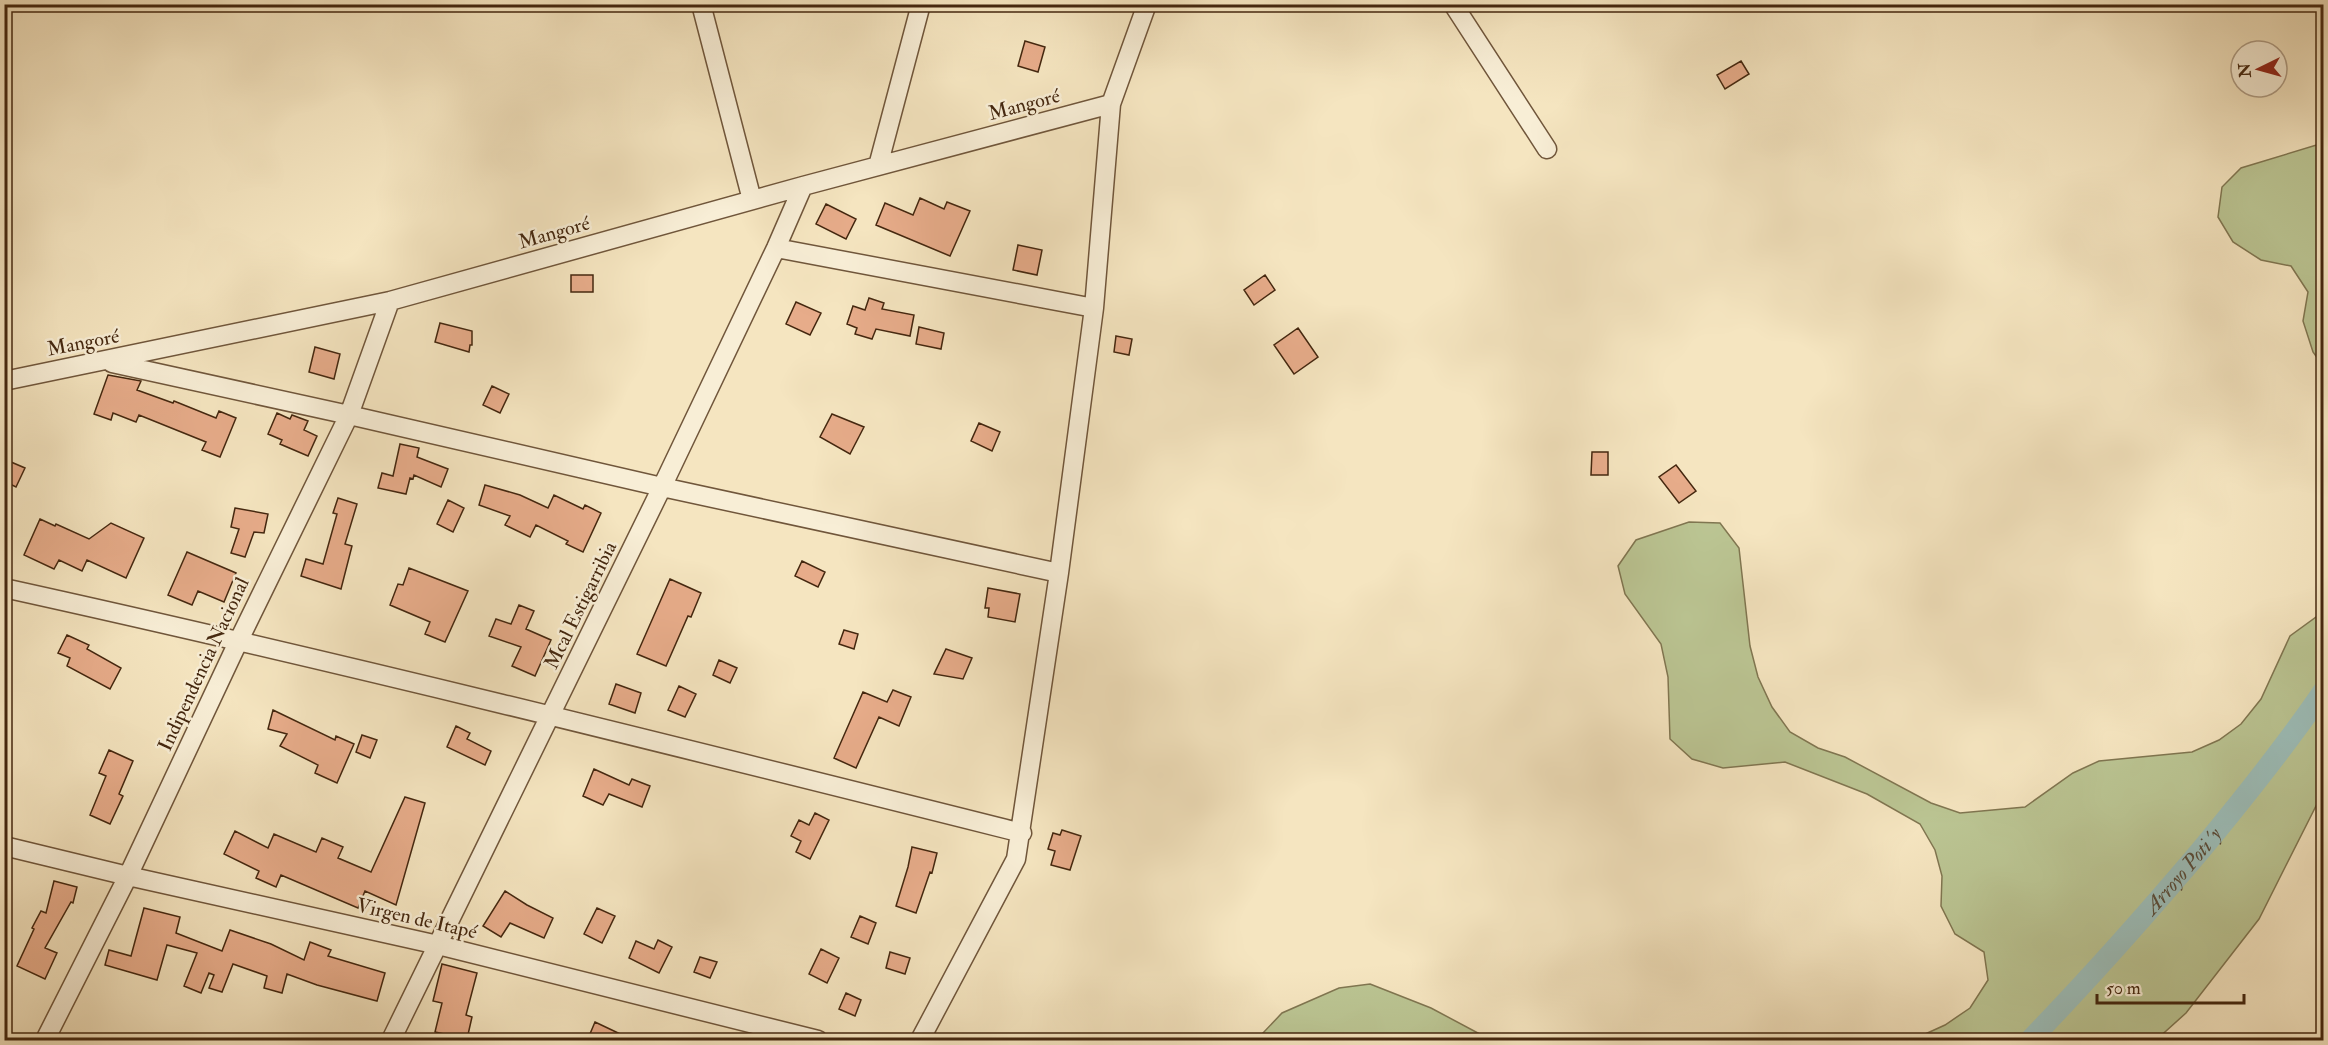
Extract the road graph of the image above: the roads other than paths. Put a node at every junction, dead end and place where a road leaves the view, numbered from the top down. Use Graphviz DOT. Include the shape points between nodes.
graph roads {
  1 [pos="701,4"];
  2 [pos="921,4"];
  3 [pos="1147,4"];
  4 [pos="1453,4"];
  5 [pos="1112,104"];
  6 [pos="1547,149"];
  7 [pos="878,166"];
  8 [pos="803,186"];
  9 [pos="752,200"];
  10 [pos="776,248"];
  11 [pos="390,301"];
  12 [pos="1094,308"];
  13 [pos="104,362"];
  14 [pos="4,381"];
  15 [pos="349,415"];
  16 [pos="662,487"];
  17 [pos="1059,573"];
  18 [pos="4,588"];
  19 [pos="239,640"];
  20 [pos="551,715"];
  21 [pos="1022,833"];
  22 [pos="4,846"];
  23 [pos="128,876"];
  24 [pos="438,945"];
  25 [pos="45,1041"];
  26 [pos="391,1041"];
  27 [pos="818,1041"];
  28 [pos="920,1041"];
  1 -- 9 [label="street"];
  2 -- 7 [label="street"];
  3 -- 5 [label="street"];
  4 -- 6 [label="street"];
  5 -- 7 [label="street, Mangoré"];
  5 -- 12 [label="street"];
  7 -- 8 [label="street, Mangoré"];
  8 -- 9 [label="street, Mangoré"];
  8 -- 10 [label="street, Mcal Estigarribia"];
  9 -- 11 [label="street, Mangoré"];
  10 -- 12 [label="street"];
  10 -- 16 [label="street, Mcal Estigarribia"];
  11 -- 13 [label="street, Mangoré"];
  11 -- 15 [label="street, Indipendencia Nacional"];
  12 -- 17 [label="street"];
  13 -- 14 [label="street, Mangoré"];
  13 -- 15 [label="street"];
  15 -- 16 [label="street"];
  15 -- 19 [label="street, Indipendencia Nacional"];
  16 -- 17 [label="street"];
  16 -- 20 [label="street, Mcal Estigarribia"];
  17 -- 21 [label="street"];
  18 -- 19 [label="street"];
  19 -- 20 [label="street"];
  19 -- 23 [label="street, Indipendencia Nacional"];
  20 -- 21 [label="street"];
  20 -- 24 [label="street, Mcal Estigarribia"];
  21 -- 28 [label="street" via="1016,859"];
  22 -- 23 [label="street, Virgen de Itapé"];
  23 -- 24 [label="street, Virgen de Itapé"];
  23 -- 25 [label="street, Indipendencia Nacional"];
  24 -- 26 [label="street, Mcal Estigarribia"];
  24 -- 27 [label="street, Virgen de Itapé"];
}
